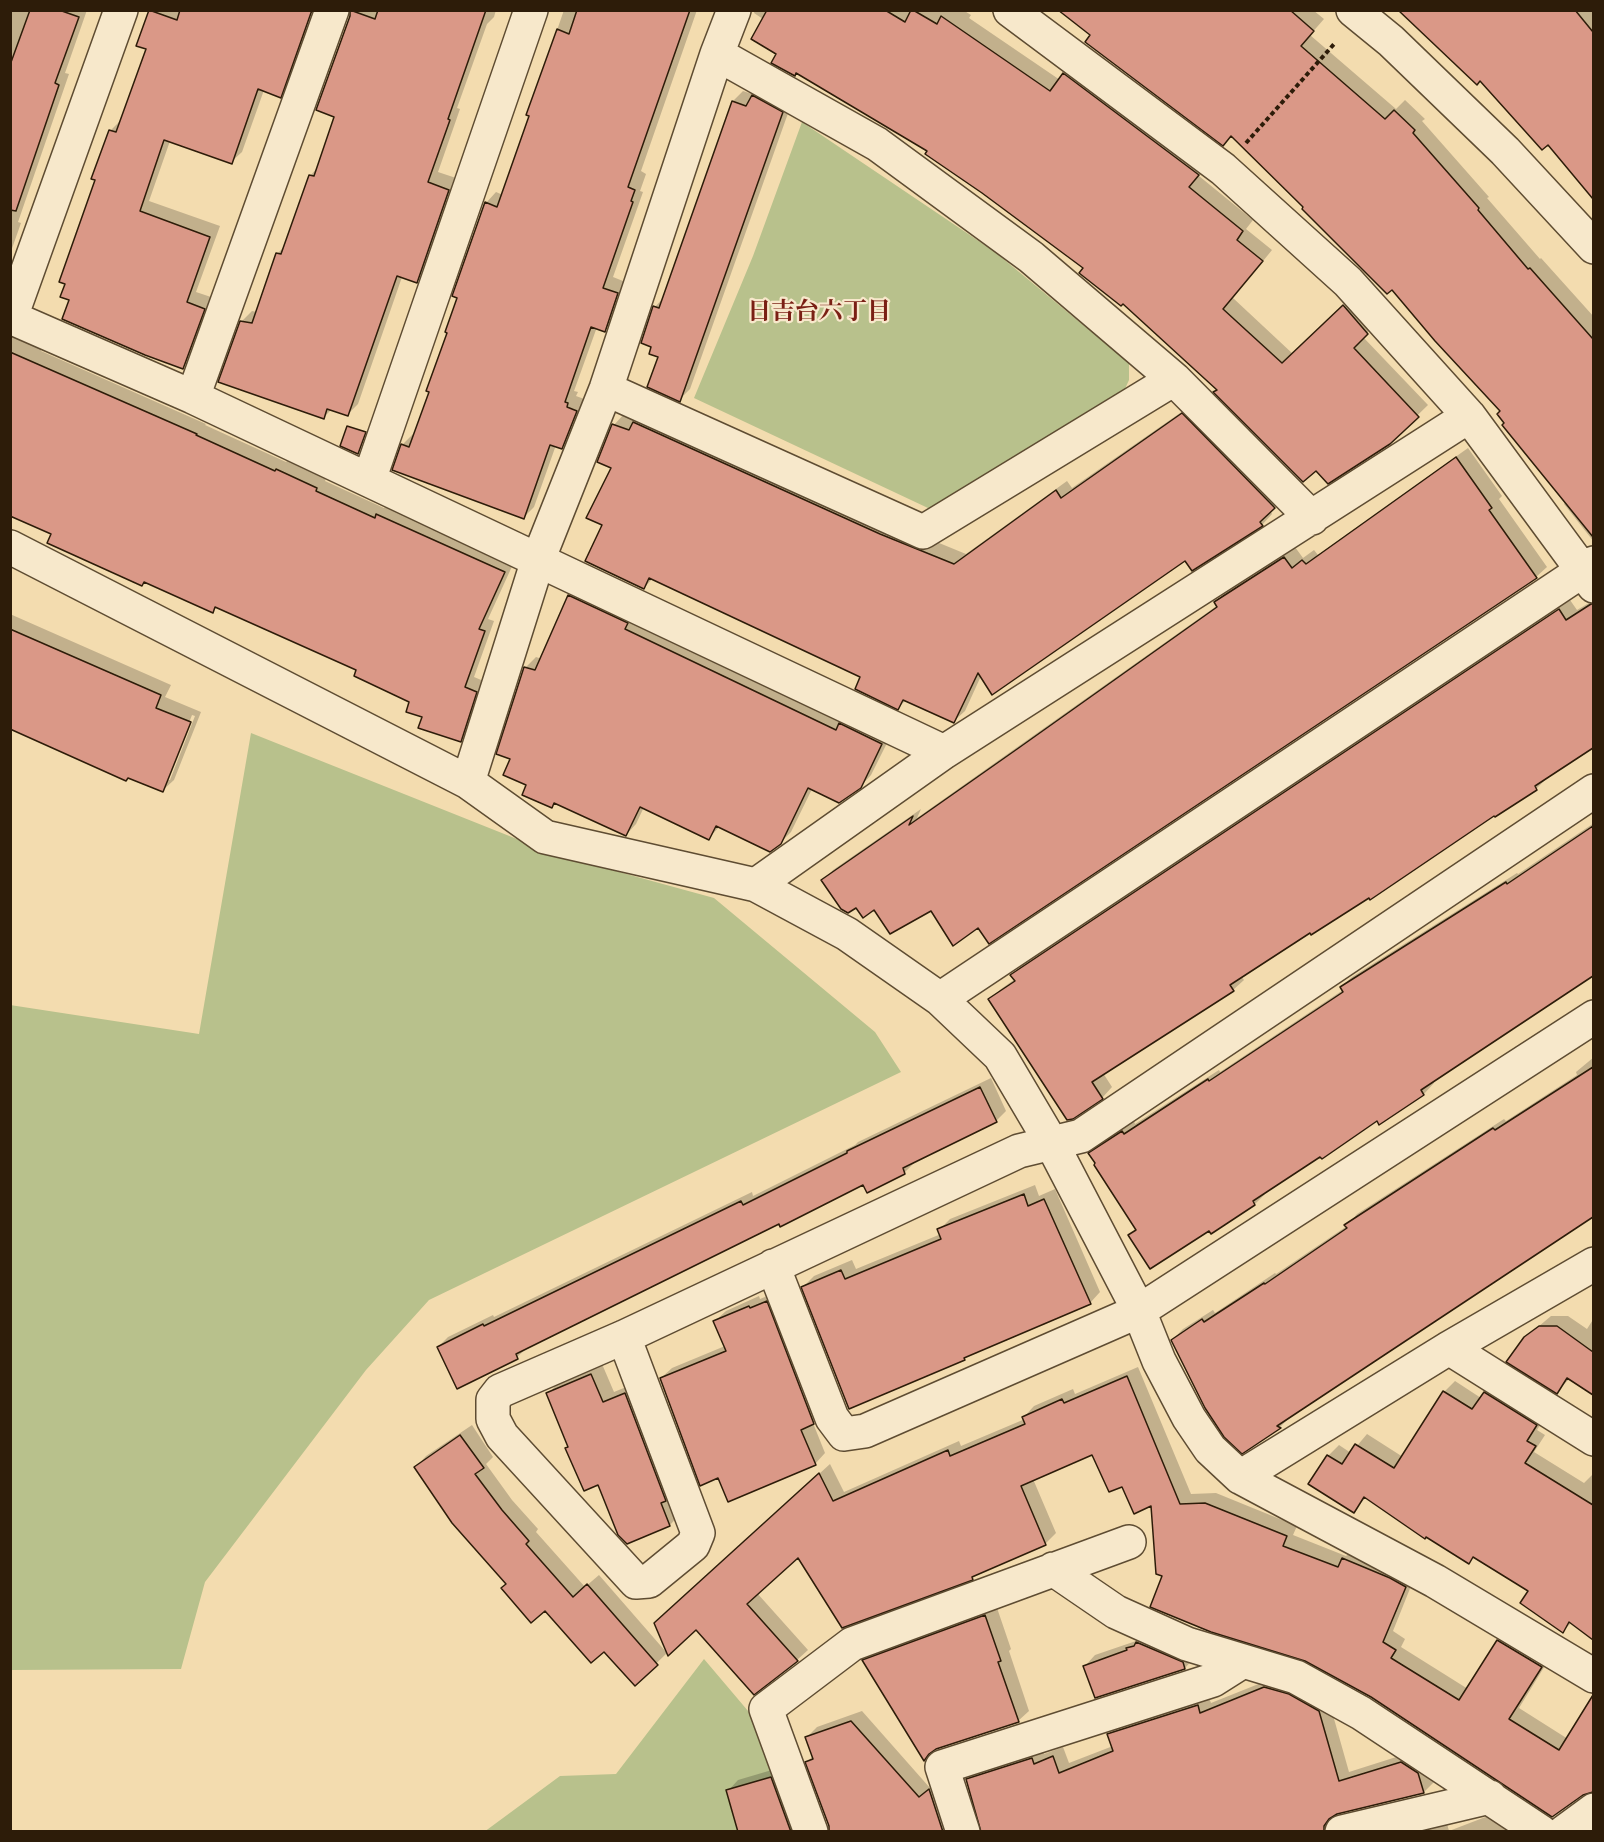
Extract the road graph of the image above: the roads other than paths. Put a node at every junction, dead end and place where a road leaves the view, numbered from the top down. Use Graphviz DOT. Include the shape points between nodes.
graph roads {
  1 [pos="121,10"];
  2 [pos="332,10"];
  3 [pos="531,10"];
  4 [pos="734,10"];
  5 [pos="1010,10"];
  6 [pos="1359,12"];
  7 [pos="717,54"];
  8 [pos="1593,248"];
  9 [pos="11,317"];
  10 [pos="1174,379"];
  11 [pos="606,389"];
  12 [pos="193,397"];
  13 [pos="1469,416"];
  14 [pos="369,480"];
  15 [pos="1312,518"];
  16 [pos="10,548"];
  17 [pos="538,560"];
  18 [pos="1590,573"];
  19 [pos="944,752"];
  20 [pos="468,782"];
  21 [pos="1593,791"];
  22 [pos="756,885"];
  23 [pos="940,999"];
  24 [pos="1593,1017"];
  25 [pos="1052,1144"];
  26 [pos="1593,1264"];
  27 [pos="773,1266"];
  28 [pos="1139,1311"];
  29 [pos="624,1337"];
  30 [pos="1449,1348"];
  31 [pos="1593,1439"];
  32 [pos="1240,1477"];
  33 [pos="1129,1542"];
  34 [pos="1053,1569"];
  35 [pos="1243,1661"];
  36 [pos="1593,1676"];
  37 [pos="1490,1797"];
  38 [pos="1593,1810"];
  39 [pos="811,1832"];
  40 [pos="963,1832"];
  41 [pos="1342,1832"];
  42 [pos="1541,1832"];
  43 [pos="1564,1832"];
  1 -- 9 [label="street"];
  2 -- 12 [label="street"];
  3 -- 14 [label="street"];
  4 -- 7 [label="street"];
  5 -- 13 [label="street" via="1223,169 1348,282"];
  6 -- 8 [label="street" via="1505,151"];
  7 -- 10 [label="street" via="877,144 1031,257"];
  7 -- 11 [label="street"];
  9 -- 12 [label="street"];
  10 -- 11 [label="street" via="923,532"];
  10 -- 15 [label="street"];
  11 -- 17 [label="street"];
  12 -- 14 [label="street"];
  13 -- 15 [label="street"];
  13 -- 18 [label="street"];
  14 -- 17 [label="street"];
  15 -- 19 [label="street"];
  16 -- 20 [label="street"];
  17 -- 19 [label="street"];
  17 -- 20 [label="street"];
  18 -- 23 [label="street"];
  19 -- 22 [label="street"];
  20 -- 22 [label="street" via="545,837"];
  21 -- 25 [label="street" via="1081,1136"];
  22 -- 23 [label="street" via="847,934"];
  23 -- 25 [label="street" via="1000,1056"];
  24 -- 28 [label="street"];
  25 -- 27 [label="street" via="1019,1150"];
  25 -- 28 [label="street"];
  26 -- 30 [label="street"];
  27 -- 28 [label="street" via="832,1418 844,1434 865,1431"];
  27 -- 29 [label="street"];
  28 -- 32 [label="street" via="1159,1361 1189,1418 1210,1449"];
  29 -- 29 [label="street" via="500,1390 493,1401 493,1419 502,1436 636,1582 649,1581 693,1545 698,1533"];
  30 -- 31 [label="street"];
  30 -- 32 [label="street"];
  32 -- 36 [label="street" via="1435,1581"];
  33 -- 34 [label="street"];
  34 -- 35 [label="street" via="1116,1612 1187,1644"];
  34 -- 39 [label="street" via="852,1644 766,1709"];
  35 -- 37 [label="street" via="1296,1677 1361,1713"];
  35 -- 40 [label="street" via="1213,1680 942,1767"];
  37 -- 41 [label="street"];
  37 -- 42 [label="street"];
  38 -- 43 [label="street"];
}
